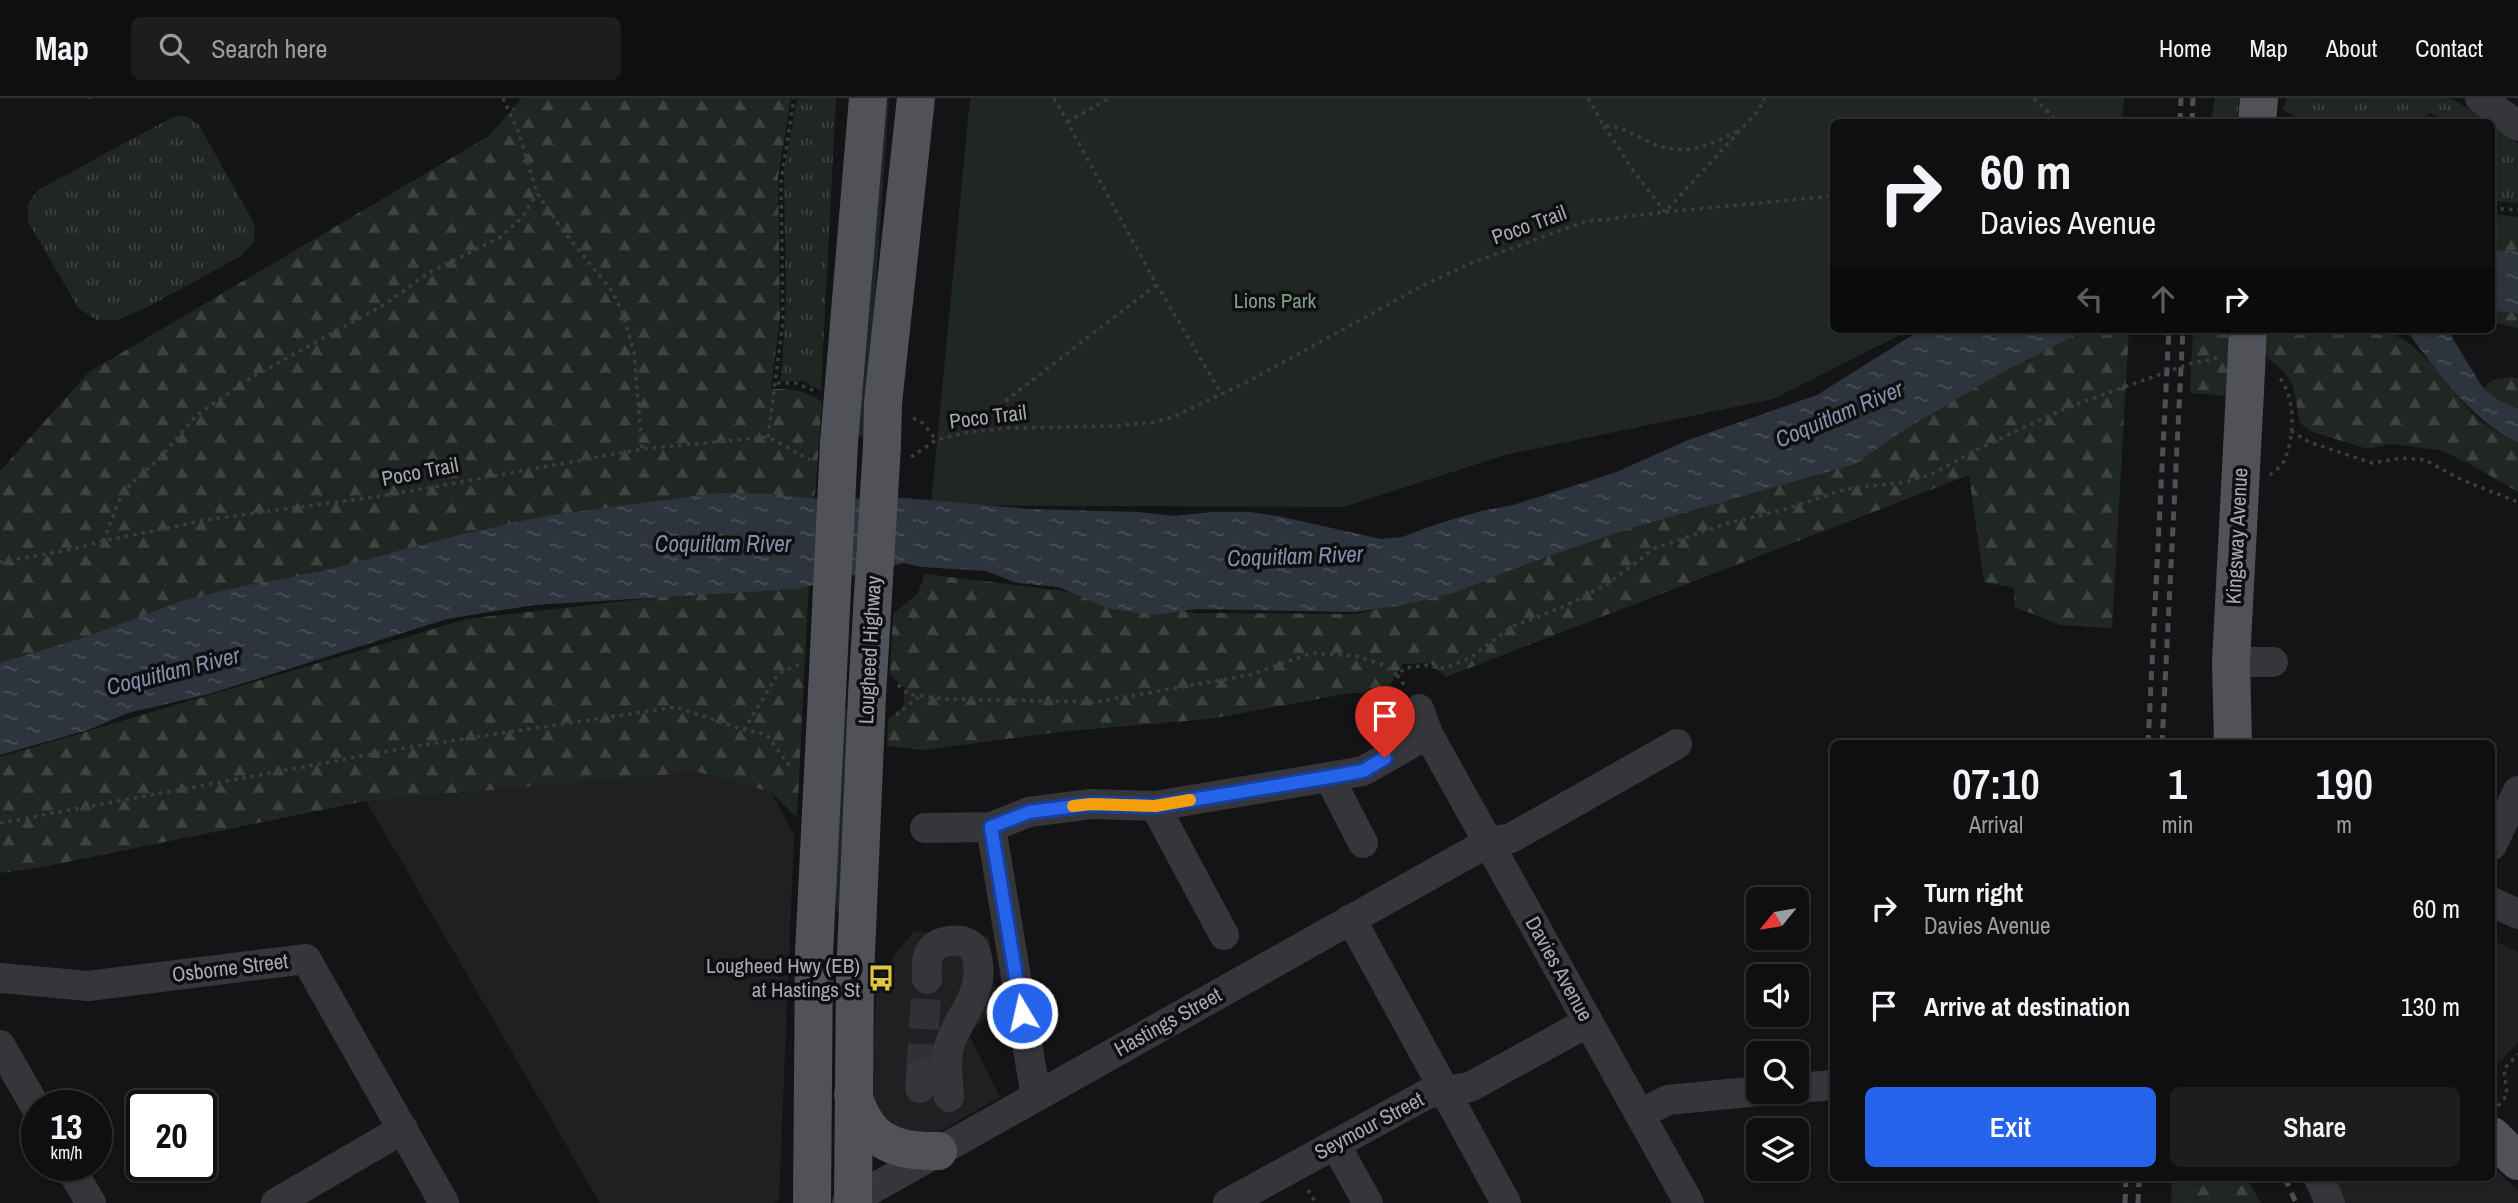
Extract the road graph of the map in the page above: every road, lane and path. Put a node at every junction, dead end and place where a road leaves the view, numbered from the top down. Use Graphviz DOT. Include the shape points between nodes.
graph roads {
  1 [pos="503,98"];
  2 [pos="794,98"];
  3 [pos="867,98"];
  4 [pos="916,98"];
  5 [pos="1054,98"];
  6 [pos="1110,98"];
  7 [pos="1588,98"];
  8 [pos="1765,98"];
  9 [pos="2034,98"];
  10 [pos="2259,98"];
  11 [pos="2480,98"];
  12 [pos="2055,119"];
  13 [pos="2257,119"];
  14 [pos="1067,121"];
  15 [pos="1604,126"];
  16 [pos="2518,126"];
  17 [pos="1741,129"];
  18 [pos="537,193"];
  19 [pos="1830,196"];
  20 [pos="2495,208"];
  21 [pos="2518,210"];
  22 [pos="1665,212"];
  23 [pos="1157,285"];
  24 [pos="2248,333"];
  25 [pos="776,383"];
  26 [pos="2123,387"];
  27 [pos="818,393"];
  28 [pos="1222,395"];
  29 [pos="907,416"];
  30 [pos="2291,431"];
  31 [pos="964,433"];
  32 [pos="768,437"];
  33 [pos="936,440"];
  34 [pos="642,449"];
  35 [pos="827,453"];
  36 [pos="891,453"];
  37 [pos="2518,502"];
  38 [pos="103,541"];
  39 [pos="0,562"];
  40 [pos="804,662"];
  41 [pos="2231,662"];
  42 [pos="2273,662"];
  43 [pos="922,695"];
  44 [pos="886,699"];
  45 [pos="744,730"];
  46 [pos="2233,740"];
  47 [pos="1677,744"];
  48 [pos="797,775"];
  49 [pos="1329,777"];
  50 [pos="2518,792"];
  51 [pos="1155,806"];
  52 [pos="0,823"];
  53 [pos="991,827"];
  54 [pos="925,828"];
  55 [pos="2495,839"];
  56 [pos="1489,842"];
  57 [pos="1363,843"];
  58 [pos="2495,903"];
  59 [pos="2518,914"];
  60 [pos="1351,919"];
  61 [pos="1224,935"];
  62 [pos="0,978"];
  63 [pos="927,979"];
  64 [pos="1588,1022"];
  65 [pos="0,1045"];
  66 [pos="2518,1054"];
  67 [pos="1830,1084"];
  68 [pos="1809,1087"];
  69 [pos="26,1090"];
  70 [pos="1444,1091"];
  71 [pos="1746,1092"];
  72 [pos="853,1093"];
  73 [pos="949,1097"];
  74 [pos="1036,1097"];
  75 [pos="1640,1114"];
  76 [pos="2495,1121"];
  77 [pos="402,1129"];
  78 [pos="1335,1144"];
  79 [pos="938,1152"];
  80 [pos="2518,1161"];
  81 [pos="78,1181"];
  82 [pos="2320,1181"];
  83 [pos="1308,1190"];
  84 [pos="851,1202"];
  85 [pos="1313,1202"];
  86 [pos="91,1203"];
  87 [pos="276,1203"];
  88 [pos="444,1203"];
  89 [pos="812,1203"];
  90 [pos="1228,1203"];
  91 [pos="1368,1203"];
  92 [pos="1506,1203"];
  93 [pos="1689,1203"];
  94 [pos="2330,1203"];
  1 -- 18 [label="path"];
  2 -- 25 [label="path" via="781,182 783,321"];
  3 -- 35 [label="main road, Lougheed Highway"];
  4 -- 36 [label="main road, Lougheed Highway" via="883,402"];
  5 -- 14 [label="path"];
  6 -- 14 [label="path"];
  7 -- 15 [label="path"];
  8 -- 17 [label="path"];
  9 -- 12 [label="path"];
  10 -- 13 [label="main road"];
  11 -- 16 [label="street"];
  14 -- 23 [label="path"];
  15 -- 17 [label="path" via="1618,126 1669,149 1690,150"];
  15 -- 22 [label="path"];
  17 -- 22 [label="path"];
  18 -- 34 [label="path" via="622,311 634,352"];
  18 -- 38 [label="path" via="523,217 499,238 428,273 387,303 260,373 197,415 123,491"];
  19 -- 22 [label="path, Poco Trail"];
  20 -- 21 [label="path"];
  22 -- 28 [label="path, Poco Trail" via="1584,222 1471,263"];
  23 -- 28 [label="path"];
  23 -- 31 [label="path"];
  24 -- 41 [label="main road, Kingsway Avenue, bridge"];
  25 -- 27 [label="path" via="795,383"];
  25 -- 32 [label="path"];
  26 -- 43 [label="path" via="2066,408 1930,475 1846,489 1655,548 1606,584 1511,627 1470,658 1447,667 1417,666 1397,675 1356,656 1312,653 1250,675 1096,702"];
  28 -- 31 [label="path, Poco Trail" via="1155,422"];
  29 -- 33 [label="path" via="923,423"];
  30 -- 37 [label="path" via="2309,442 2372,463 2425,460"];
  31 -- 33 [label="path, Poco Trail"];
  32 -- 34 [label="path, Poco Trail"];
  32 -- 35 [label="path"];
  33 -- 36 [label="path, Poco Trail"];
  34 -- 38 [label="path, Poco Trail" via="389,495 211,519"];
  35 -- 89 [label="main road, Lougheed Highway, bridge" via="827,692 814,953"];
  36 -- 44 [label="main road, Lougheed Highway, bridge"];
  38 -- 39 [label="path, Poco Trail"];
  40 -- 45 [label="path" via="778,674"];
  41 -- 42 [label="street"];
  41 -- 46 [label="main road, Kingsway Avenue"];
  43 -- 44 [label="path"];
  43 -- 44 [label="path"];
  44 -- 72 [label="main road, Lougheed Highway" via="855,977"];
  45 -- 48 [label="path" via="766,734"];
  45 -- 52 [label="path" via="676,707 416,746"];
  47 -- 56 [label="street, Hastings Street" via="1511,838"];
  49 -- 51 [label="street, Davies Avenue"];
  49 -- 56 [label="street, Davies Avenue" via="1363,771 1424,722"];
  49 -- 57 [label="street"];
  50 -- 55 [label="street"];
  51 -- 53 [label="street, Davies Avenue" via="1091,804 1029,812"];
  51 -- 61 [label="street"];
  53 -- 54 [label="street, Davies Avenue"];
  53 -- 74 [label="street"];
  56 -- 60 [label="street, Hastings Street"];
  56 -- 64 [label="street, Davies Avenue"];
  58 -- 59 [label="street"];
  60 -- 70 [label="street"];
  60 -- 74 [label="street, Hastings Street"];
  62 -- 77 [label="street, Osborne Street" via="88,986 306,959"];
  63 -- 73 [label="street" via="927,962 934,947 960,941 975,950 976,991 951,1039 946,1061"];
  64 -- 70 [label="street, Seymour Street" via="1470,1087"];
  64 -- 75 [label="street, Davies Avenue"];
  65 -- 69 [label="street"];
  66 -- 76 [label="path" via="2504,1069 2507,1095"];
  67 -- 68 [label="street"];
  70 -- 78 [label="street, Seymour Street" via="1427,1094"];
  70 -- 92 [label="street"];
  71 -- 75 [label="street" via="1668,1100"];
  72 -- 79 [label="main road" via="865,1122 884,1141 901,1149"];
  72 -- 84 [label="main road, Lougheed Highway"];
  74 -- 79 [label="street, Hastings Street"];
  75 -- 93 [label="street, Davies Avenue"];
  76 -- 80 [label="main road"];
  77 -- 87 [label="street"];
  77 -- 88 [label="street, Osborne Street"];
  78 -- 90 [label="street, Seymour Street"];
  78 -- 91 [label="street"];
  79 -- 84 [label="street, Hastings Street"];
  81 -- 86 [label="street"];
  82 -- 94 [label="street"];
  83 -- 85 [label="path"];
}
